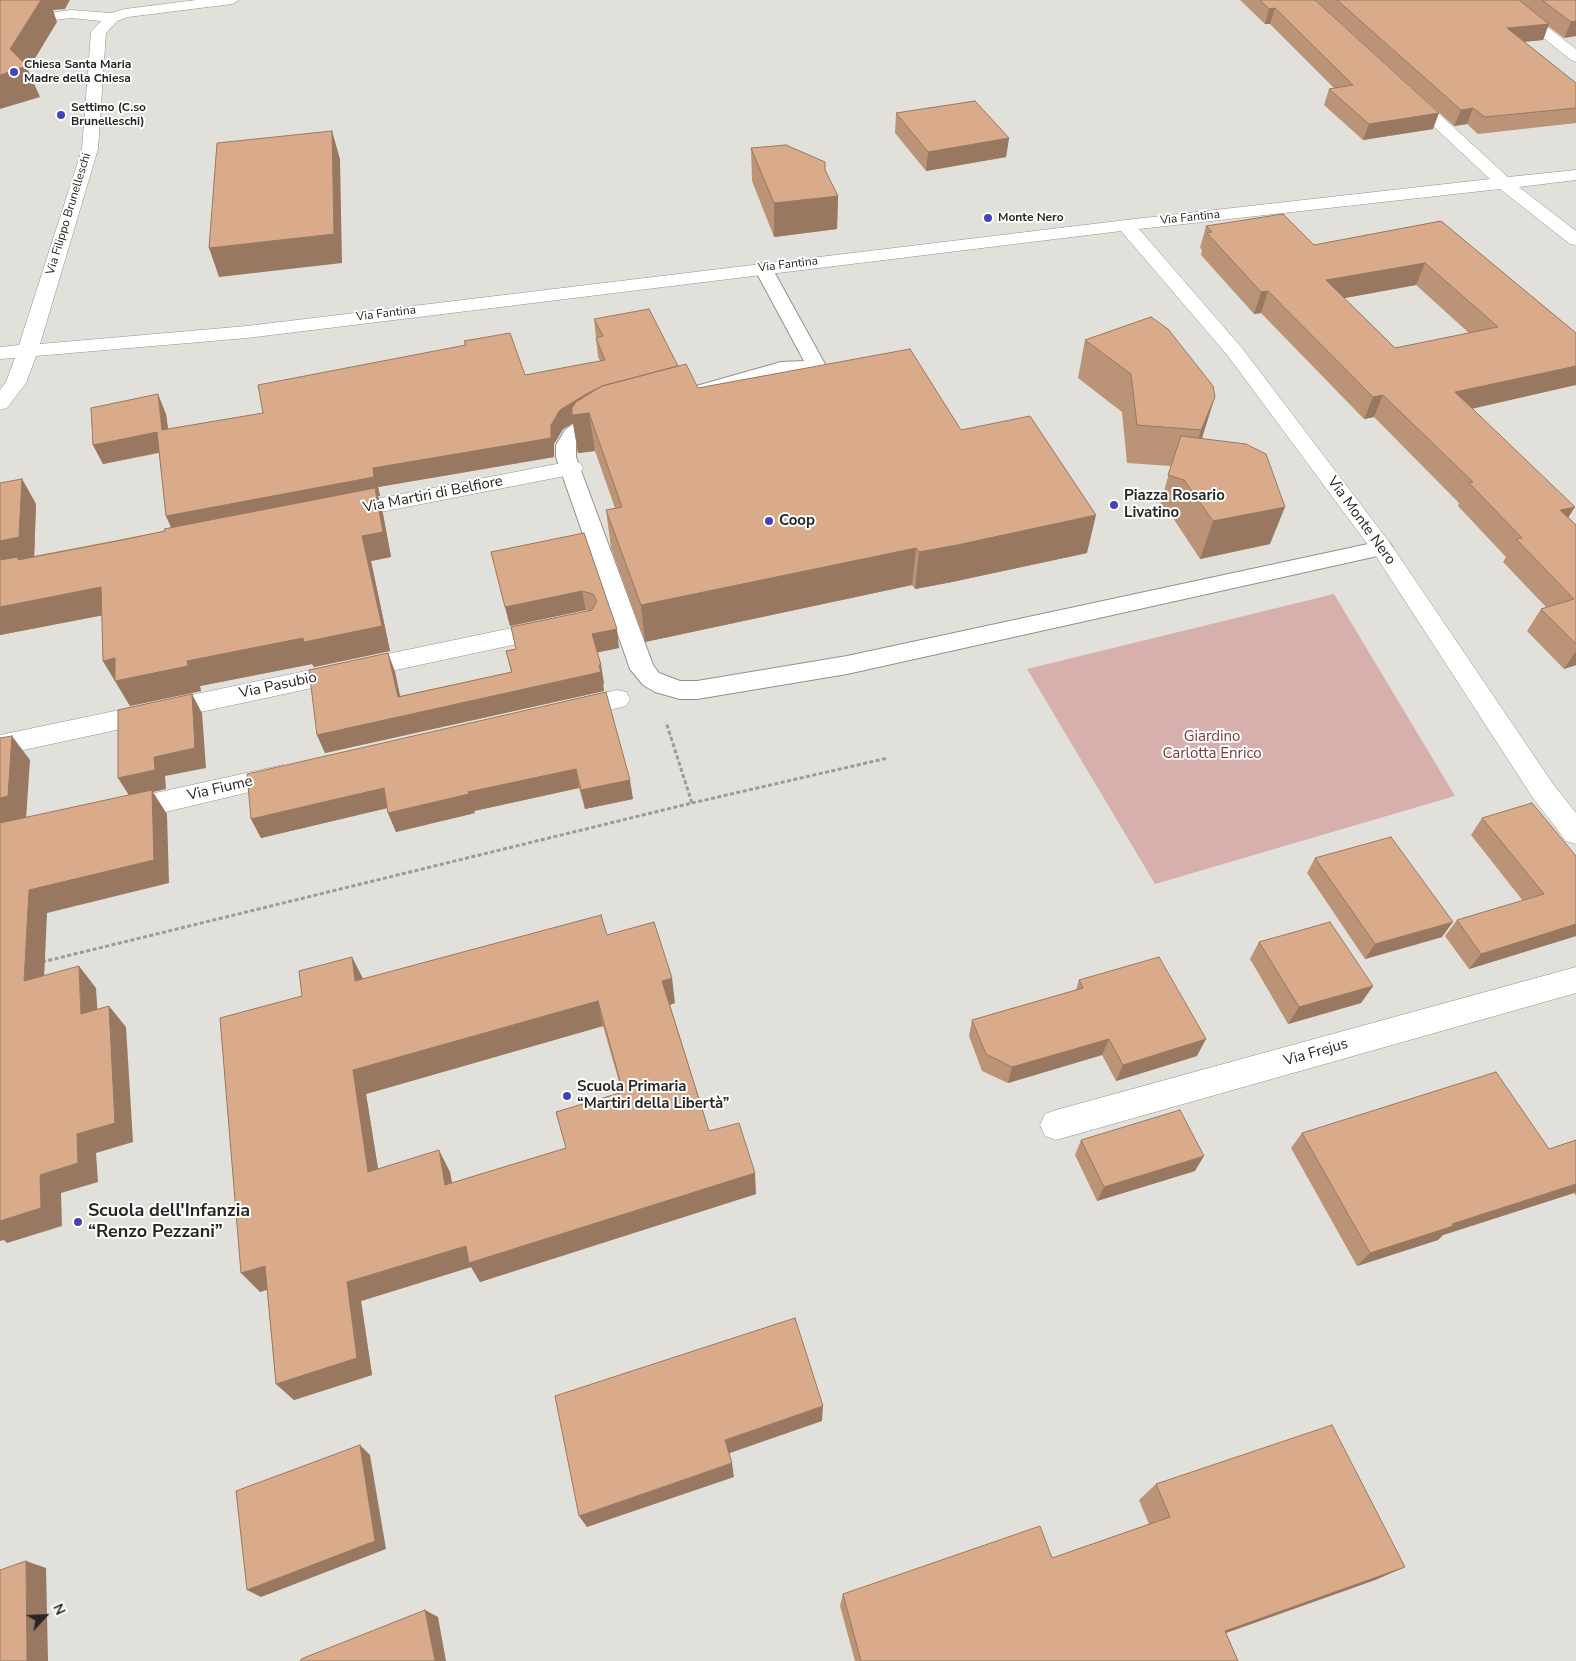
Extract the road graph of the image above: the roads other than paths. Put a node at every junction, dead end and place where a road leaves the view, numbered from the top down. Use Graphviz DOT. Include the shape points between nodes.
graph roads {
  1 [pos="232,0"];
  2 [pos="1503,0"];
  3 [pos="112,18"];
  4 [pos="0,23"];
  5 [pos="1576,57"];
  6 [pos="1397,84"];
  7 [pos="1576,175"];
  8 [pos="1505,184"];
  9 [pos="1126,225"];
  10 [pos="1576,240"];
  11 [pos="763,268"];
  12 [pos="27,351"];
  13 [pos="0,353"];
  14 [pos="672,399"];
  15 [pos="0,404"];
  16 [pos="626,411"];
  17 [pos="572,468"];
  18 [pos="320,517"];
  19 [pos="1382,548"];
  20 [pos="576,623"];
  21 [pos="616,699"];
  22 [pos="549,715"];
  23 [pos="0,746"];
  24 [pos="308,769"];
  25 [pos="96,817"];
  26 [pos="1576,833"];
  27 [pos="1576,980"];
  28 [pos="1056,1125"];
  1 -- 3 [label="street" via="125,13"];
  2 -- 5 [label="street"];
  3 -- 4 [label="street" via="71,14"];
  3 -- 12 [label="street, Via Filippo Brunelleschi" via="99,32 90,149"];
  6 -- 8 [label="street"];
  7 -- 8 [label="street, Via Fantina"];
  8 -- 9 [label="street, Via Fantina"];
  8 -- 10 [label="street"];
  9 -- 11 [label="street, Via Fantina"];
  9 -- 19 [label="street, Via Monte Nero" via="1235,352"];
  11 -- 12 [label="street, Via Fantina" via="247,332"];
  11 -- 14 [label="lane" via="816,366 781,368"];
  12 -- 13 [label="street, Via Fantina"];
  12 -- 15 [label="street" via="16,383"];
  16 -- 17 [label="lane" via="599,418 572,434 566,445 566,457"];
  17 -- 18 [label="street, Via Martiri di Belfiore"];
  17 -- 19 [label="lane" via="637,658 651,679 672,688 697,690 847,665"];
  19 -- 26 [label="street, Via Monte Nero" via="1543,791"];
  20 -- 23 [label="street, Via Pasubio"];
  21 -- 22 [label="street"];
  24 -- 25 [label="street, Via Fiume"];
  27 -- 28 [label="street, Via Frejus"];
}
